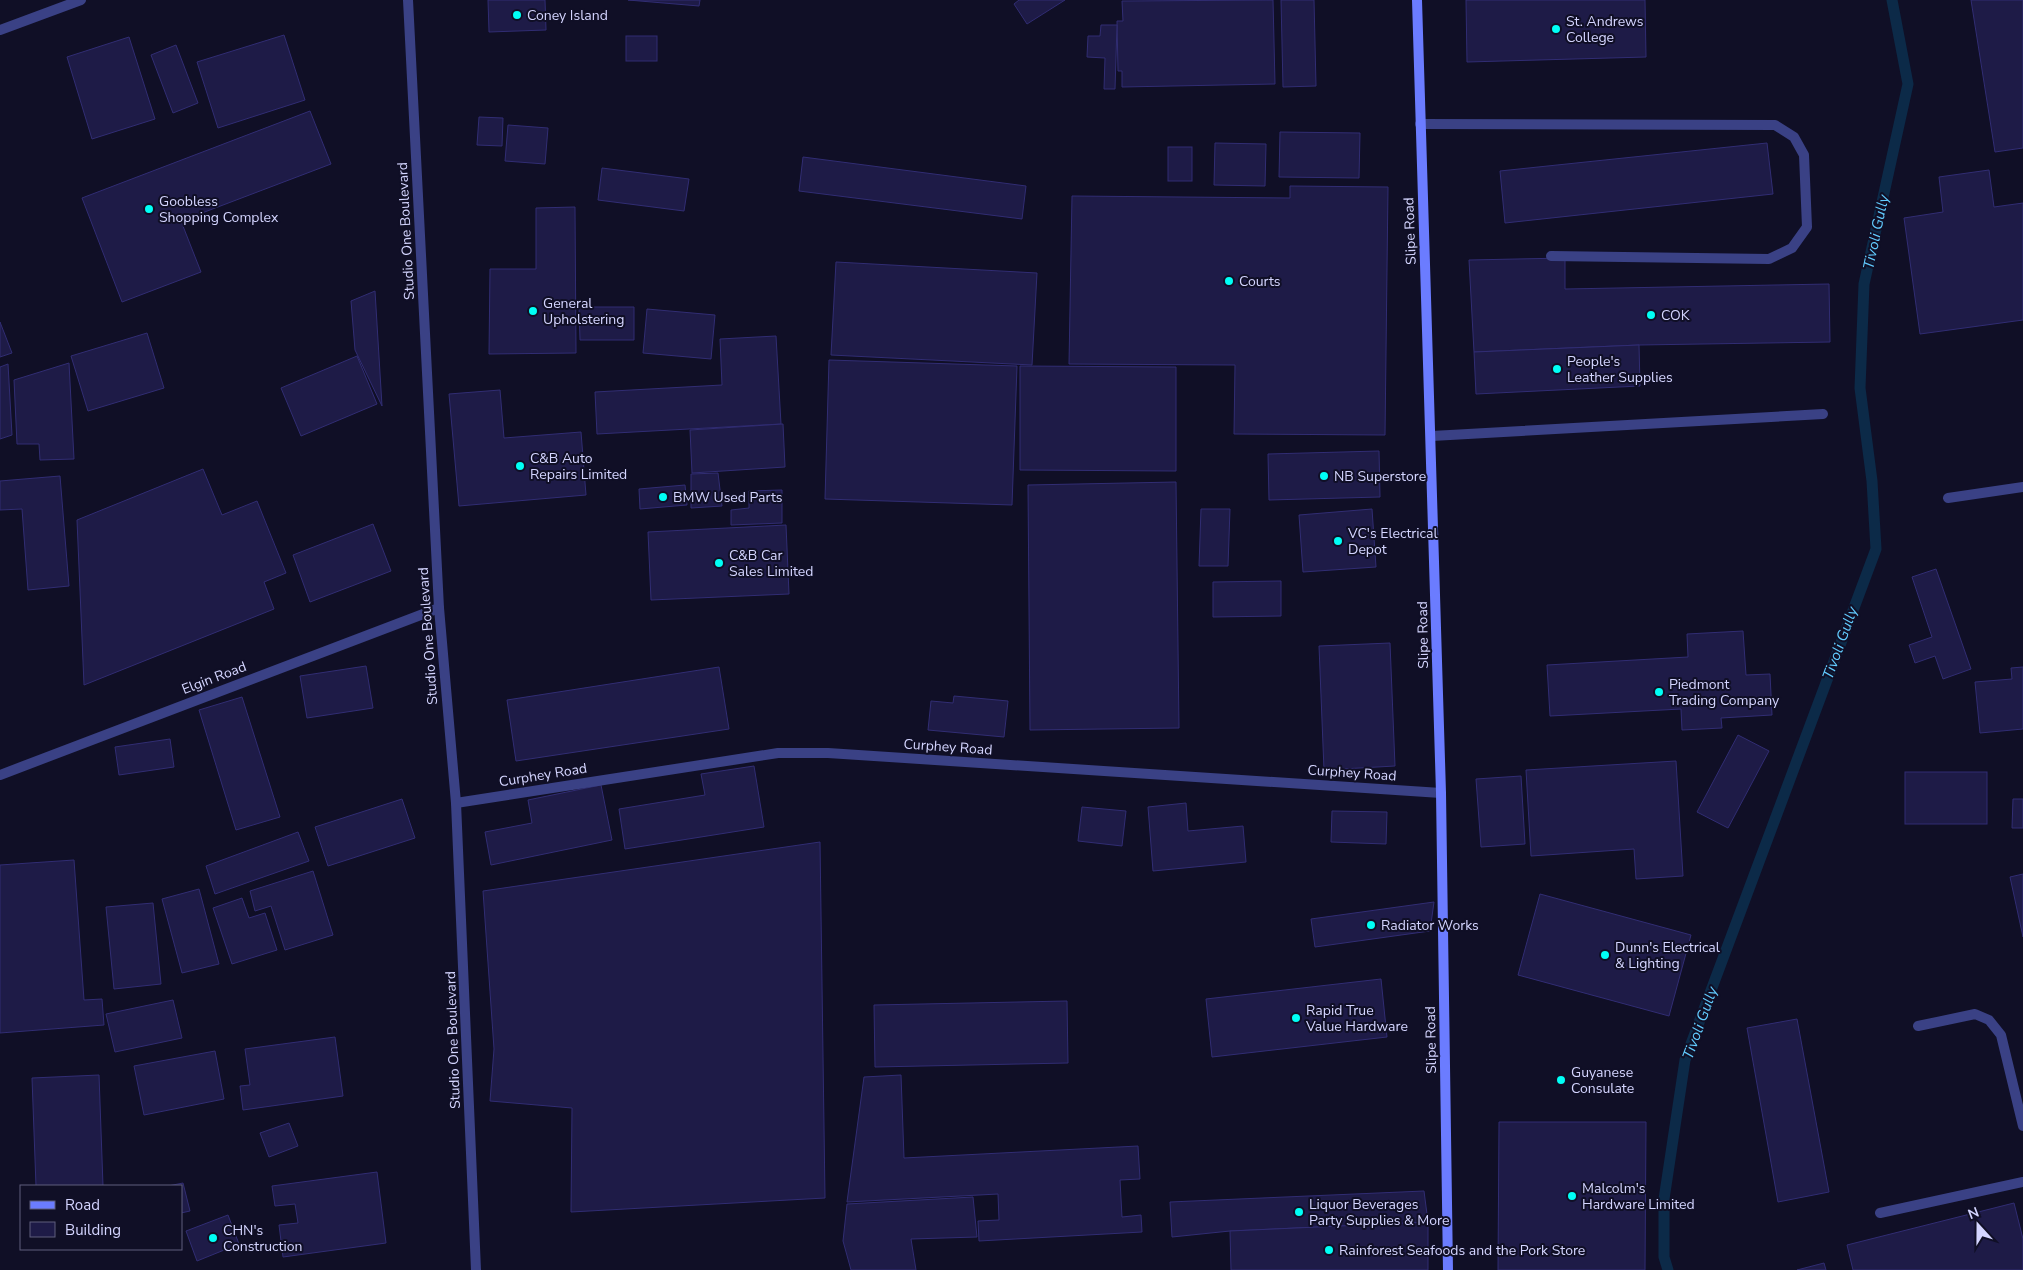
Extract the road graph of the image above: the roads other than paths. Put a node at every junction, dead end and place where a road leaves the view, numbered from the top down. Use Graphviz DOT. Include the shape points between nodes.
graph roads {
  1 [pos="81,0"];
  2 [pos="408,0"];
  3 [pos="1417,0"];
  4 [pos="0,30"];
  5 [pos="1420,124"];
  6 [pos="1552,256"];
  7 [pos="1823,414"];
  8 [pos="1432,436"];
  9 [pos="2023,487"];
  10 [pos="1948,498"];
  11 [pos="439,608"];
  12 [pos="0,774"];
  13 [pos="1441,793"];
  14 [pos="456,803"];
  15 [pos="1918,1026"];
  16 [pos="2023,1126"];
  17 [pos="2023,1182"];
  18 [pos="1880,1213"];
  19 [pos="476,1270"];
  20 [pos="1448,1270"];
  1 -- 4 [label="street"];
  2 -- 11 [label="street, Studio One Boulevard"];
  3 -- 5 [label="main road, Slipe Road"];
  5 -- 6 [label="street" via="1774,125 1794,137 1804,155 1808,227 1792,248 1769,259"];
  5 -- 8 [label="main road, Slipe Road"];
  7 -- 8 [label="street"];
  8 -- 13 [label="main road, Slipe Road"];
  9 -- 10 [label="street"];
  11 -- 12 [label="street, Elgin Road"];
  11 -- 14 [label="street, Studio One Boulevard"];
  13 -- 14 [label="street, Curphey Road" via="828,753 778,753"];
  13 -- 20 [label="main road, Slipe Road"];
  14 -- 19 [label="street, Studio One Boulevard"];
  15 -- 16 [label="street" via="1975,1014 1989,1020 2001,1035"];
  17 -- 18 [label="street"];
}
